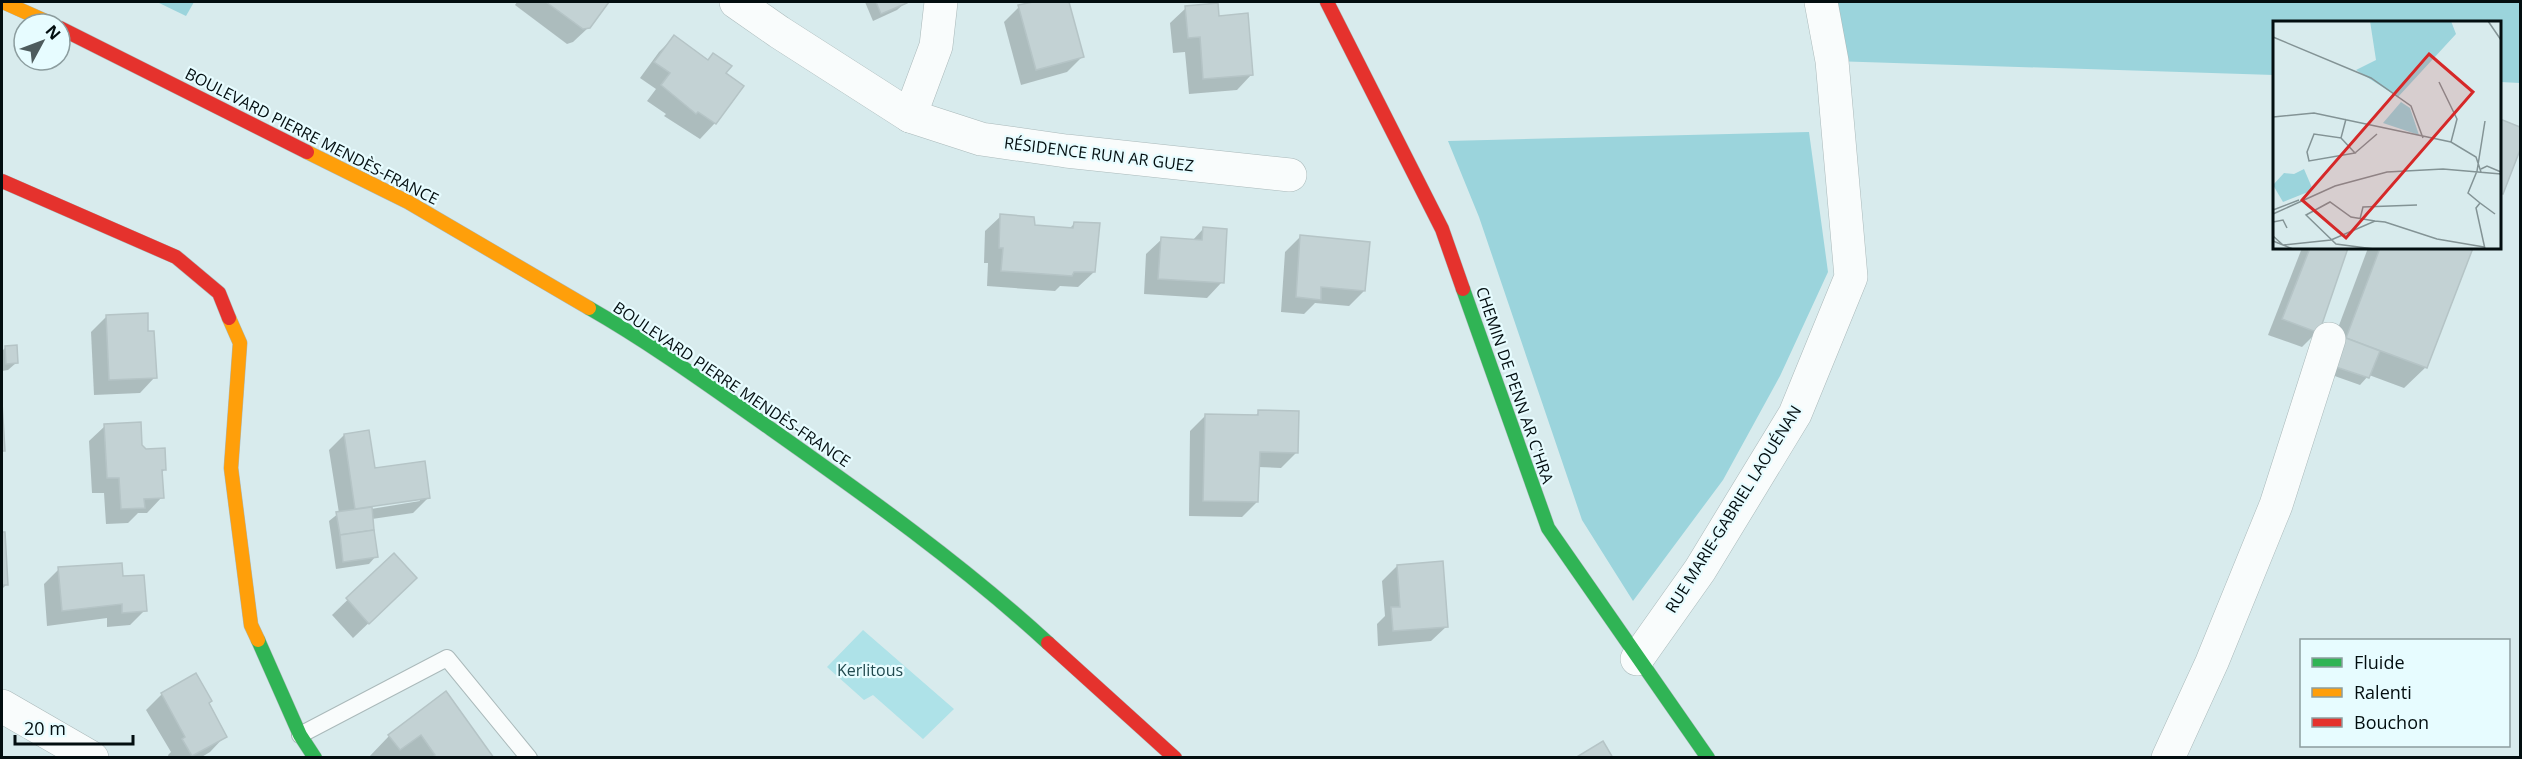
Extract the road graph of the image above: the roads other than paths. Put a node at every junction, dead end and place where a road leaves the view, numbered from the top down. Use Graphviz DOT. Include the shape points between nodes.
graph roads {
  1 [pos="736,2"];
  2 [pos="941,2"];
  3 [pos="1327,2"];
  4 [pos="1821,2"];
  5 [pos="12,4"];
  6 [pos="28,12"];
  7 [pos="72,34"];
  8 [pos="910,116"];
  9 [pos="1290,175"];
  10 [pos="2,181"];
  11 [pos="2329,339"];
  12 [pos="1637,659"];
  13 [pos="2,706"];
  14 [pos="300,735"];
  15 [pos="92,758"];
  16 [pos="315,758"];
  17 [pos="529,758"];
  18 [pos="1175,758"];
  19 [pos="1708,758"];
  20 [pos="2168,758"];
  1 -- 8 [label="street, RÉSIDENCE RUN AR GUEZ"];
  2 -- 8 [label="street" via="936,46"];
  3 -- 12 [label="street, CHEMIN DE PENN AR C'HRA" via="1442,229 1548,528"];
  4 -- 12 [label="street, RUE MARIE-GABRIEL LAOUÉNAN" via="1832,61 1851,277 1795,414 1700,570"];
  5 -- 6 [label="street"];
  7 -- 18 [label="street, BOULEVARD PIERRE MENDÈS-FRANCE" via="408,202 636,334 855,488 1002,601"];
  8 -- 9 [label="street, RÉSIDENCE RUN AR GUEZ" via="981,139"];
  10 -- 14 [label="street" via="176,257 219,293 240,343 231,468 252,625"];
  11 -- 20 [label="street" via="2276,505"];
  12 -- 19 [label="street, CHEMIN DE PENN AR C'HRA"];
  13 -- 15 [label="street"];
  14 -- 16 [label="street"];
  14 -- 17 [label="lane" via="447,658"];
}
